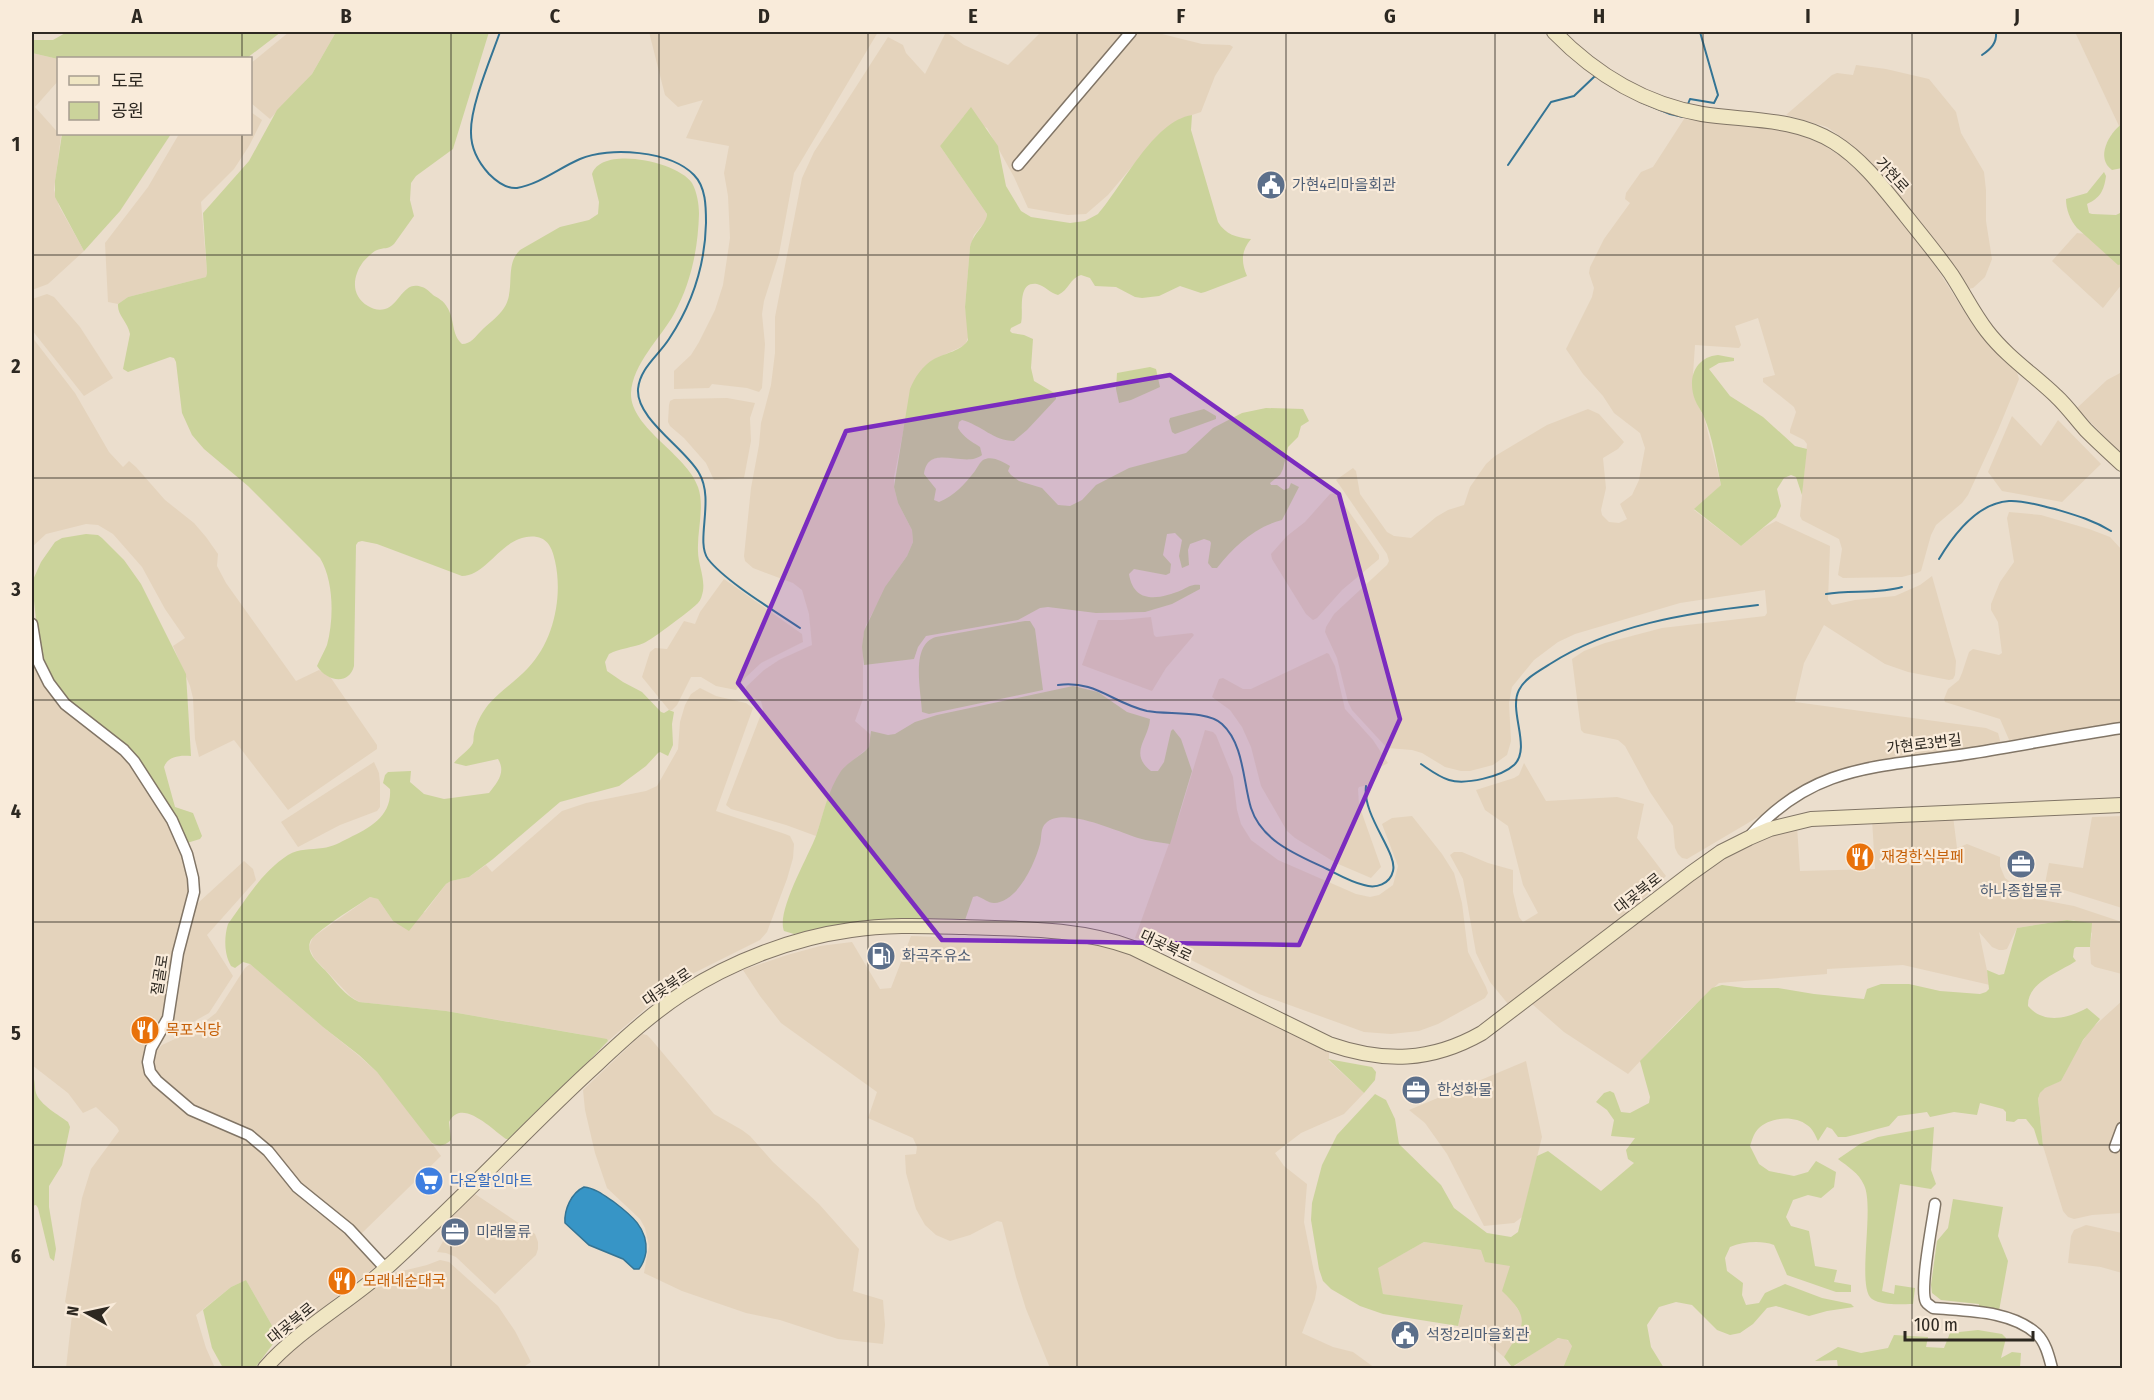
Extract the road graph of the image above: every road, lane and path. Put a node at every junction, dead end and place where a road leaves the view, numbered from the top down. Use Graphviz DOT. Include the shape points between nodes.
graph roads {
  1 [pos="1131,32"];
  2 [pos="1554,32"];
  3 [pos="1018,165"];
  4 [pos="2122,464"];
  5 [pos="32,624"];
  6 [pos="2122,728"];
  7 [pos="2122,805"];
  8 [pos="1749,838"];
  9 [pos="2122,1128"];
  10 [pos="2115,1147"];
  11 [pos="1935,1204"];
  12 [pos="386,1269"];
  13 [pos="265,1368"];
  14 [pos="2052,1368"];
  1 -- 3 [label="street"];
  2 -- 4 [label="street, 가현로" via="1587,63 1656,102 1704,114 1782,123 1810,130 1833,142 1876,180 1950,272 1986,330 2008,356 2056,396"];
  5 -- 12 [label="street, 절골로" via="38,661 50,683 65,704 134,761 172,820 187,854 194,892 180,944 168,1018 152,1048 150,1072 191,1110 249,1135 268,1151 297,1187 350,1229"];
  6 -- 8 [label="street, 가현로3번길" via="1880,765 1834,776 1780,807"];
  7 -- 8 [label="street, 대곶북로" via="1825,817 1770,828"];
  8 -- 12 [label="street, 대곶북로" via="1690,874 1482,1033 1443,1051 1401,1057 1375,1057 1329,1044 1133,948 1077,933 884,926 833,933 779,948 716,974 683,993 625,1038"];
  9 -- 10 [label="street"];
  11 -- 14 [label="street" via="1926,1263 1926,1302 1933,1308 1996,1315 2022,1323 2044,1344"];
  12 -- 13 [label="street, 대곶북로" via="293,1341"];
}
